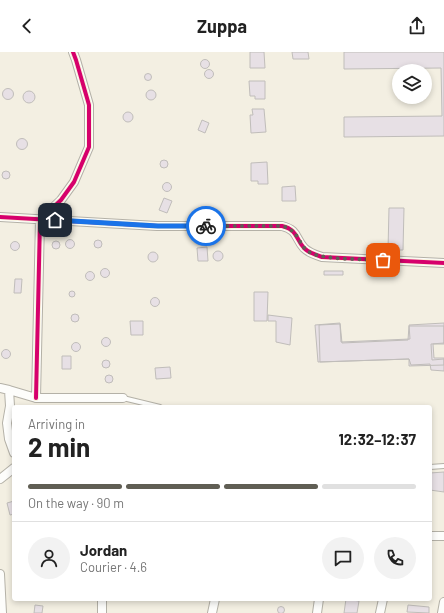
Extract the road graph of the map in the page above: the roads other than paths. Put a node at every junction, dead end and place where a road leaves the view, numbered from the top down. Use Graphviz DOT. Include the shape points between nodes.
graph roads {
  1 [pos="73,52"];
  2 [pos="0,217"];
  3 [pos="40,220"];
  4 [pos="444,263"];
  5 [pos="0,388"];
  6 [pos="9,390"];
  7 [pos="36,398"];
  8 [pos="123,398"];
  9 [pos="152,405"];
  10 [pos="12,447"];
  11 [pos="444,466"];
  12 [pos="432,468"];
  13 [pos="12,470"];
  14 [pos="0,479"];
  15 [pos="432,536"];
  16 [pos="444,536"];
  17 [pos="0,574"];
  18 [pos="102,601"];
  19 [pos="215,601"];
  20 [pos="320,601"];
  21 [pos="383,601"];
  22 [pos="444,602"];
  23 [pos="2,613"];
  24 [pos="102,613"];
  25 [pos="212,613"];
  26 [pos="317,613"];
  27 [pos="380,613"];
  28 [pos="442,613"];
  1 -- 3 [label="street" via="89,105 88,146 74,182 61,200"];
  2 -- 3 [label="street"];
  3 -- 4 [label="street" via="158,226 282,226 291,228 310,253 322,257"];
  3 -- 7 [label="street"];
  5 -- 6 [label="street"];
  6 -- 7 [label="street"];
  6 -- 10 [label="street" via="7,423"];
  7 -- 8 [label="street"];
  8 -- 9 [label="lane"];
  11 -- 12 [label="lane"];
  13 -- 14 [label="street"];
  15 -- 16 [label="street"];
  17 -- 23 [label="street"];
  18 -- 24 [label="street"];
  19 -- 25 [label="street"];
  20 -- 26 [label="street"];
  21 -- 27 [label="street"];
  22 -- 28 [label="street"];
}
